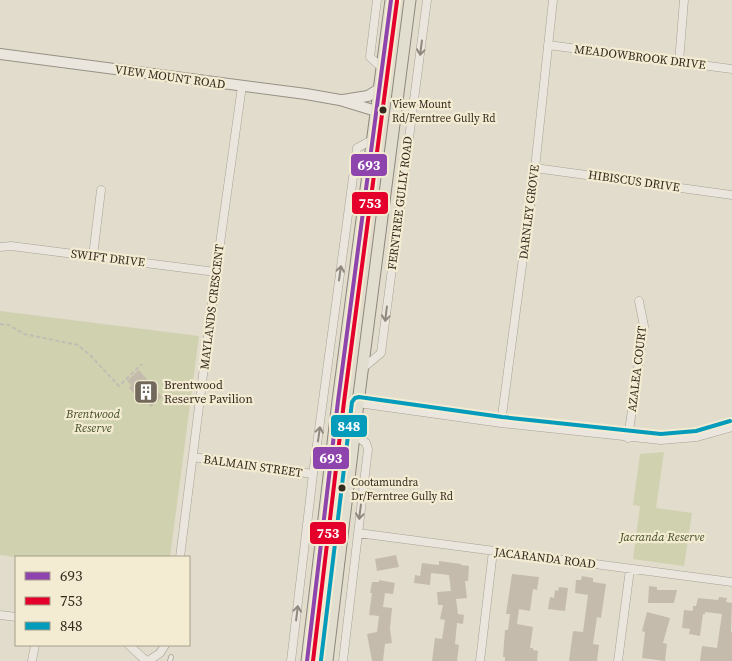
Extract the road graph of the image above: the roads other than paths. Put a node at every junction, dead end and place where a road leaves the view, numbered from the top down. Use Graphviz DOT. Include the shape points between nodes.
graph roads {
  1 [pos="376,0"];
  2 [pos="391,0"];
  3 [pos="410,0"];
  4 [pos="427,0"];
  5 [pos="553,0"];
  6 [pos="684,0"];
  7 [pos="548,45"];
  8 [pos="0,54"];
  9 [pos="679,62"];
  10 [pos="382,68"];
  11 [pos="732,69"];
  12 [pos="242,86"];
  13 [pos="379,89"];
  14 [pos="340,100"];
  15 [pos="396,106"];
  16 [pos="376,111"];
  17 [pos="372,140"];
  18 [pos="535,168"];
  19 [pos="388,174"];
  20 [pos="404,176"];
  21 [pos="101,190"];
  22 [pos="732,195"];
  23 [pos="0,247"];
  24 [pos="93,256"];
  25 [pos="216,272"];
  26 [pos="639,301"];
  27 [pos="363,368"];
  28 [pos="338,401"];
  29 [pos="358,404"];
  30 [pos="501,423"];
  31 [pos="732,427"];
  32 [pos="355,435"];
  33 [pos="628,438"];
  34 [pos="193,457"];
  35 [pos="313,474"];
  36 [pos="358,533"];
  37 [pos="493,551"];
  38 [pos="180,556"];
  39 [pos="630,569"];
  40 [pos="732,582"];
  41 [pos="0,615"];
  42 [pos="15,617"];
  43 [pos="34,646"];
  44 [pos="130,646"];
  45 [pos="164,646"];
  46 [pos="32,661"];
  47 [pos="147,661"];
  48 [pos="291,661"];
  49 [pos="306,661"];
  50 [pos="327,661"];
  51 [pos="343,661"];
  52 [pos="480,661"];
  53 [pos="618,661"];
  1 -- 10 [label="street" via="370,57"];
  2 -- 10 [label="main road"];
  3 -- 15 [label="main road, FERNTREE GULLY ROAD"];
  4 -- 20 [label="street, FERNTREE GULLY ROAD, one-way"];
  5 -- 7 [label="street, DARNLEY GROVE"];
  6 -- 9 [label="street"];
  7 -- 9 [label="street, MEADOWBROOK DRIVE"];
  7 -- 18 [label="street, DARNLEY GROVE"];
  8 -- 12 [label="street, VIEW MOUNT ROAD"];
  9 -- 11 [label="street, MEADOWBROOK DRIVE"];
  10 -- 13 [label="main road"];
  12 -- 14 [label="street, VIEW MOUNT ROAD"];
  12 -- 25 [label="street, MAYLANDS CRESCENT"];
  13 -- 14 [label="street, VIEW MOUNT ROAD" via="368,96"];
  13 -- 16 [label="main road"];
  14 -- 16 [label="street, VIEW MOUNT ROAD"];
  15 -- 16 [label="main road"];
  15 -- 19 [label="main road, FERNTREE GULLY ROAD"];
  16 -- 17 [label="main road"];
  17 -- 28 [label="main road"];
  35 -- 17 [label="street, one-way" via="357,148"];
  18 -- 22 [label="street, HIBISCUS DRIVE"];
  18 -- 30 [label="street, DARNLEY GROVE"];
  19 -- 20 [label="street"];
  19 -- 27 [label="main road, FERNTREE GULLY ROAD"];
  20 -- 27 [label="street, FERNTREE GULLY ROAD, one-way" via="381,353"];
  21 -- 24 [label="street"];
  23 -- 24 [label="street, SWIFT DRIVE"];
  24 -- 25 [label="street, SWIFT DRIVE"];
  25 -- 34 [label="street, MAYLANDS CRESCENT"];
  26 -- 33 [label="street, AZALEA COURT" via="644,326"];
  27 -- 29 [label="main road, FERNTREE GULLY ROAD"];
  28 -- 29 [label="main road"];
  28 -- 49 [label="main road"];
  29 -- 30 [label="street"];
  29 -- 32 [label="main road, FERNTREE GULLY ROAD"];
  30 -- 33 [label="street"];
  31 -- 33 [label="street" via="697,437"];
  32 -- 36 [label="street, one-way" via="366,443 368,449"];
  32 -- 50 [label="main road, FERNTREE GULLY ROAD"];
  34 -- 35 [label="street, BALMAIN STREET"];
  34 -- 38 [label="street, MAYLANDS CRESCENT"];
  48 -- 35 [label="street, one-way"];
  36 -- 37 [label="street, JACARANDA ROAD"];
  36 -- 51 [label="street"];
  37 -- 39 [label="street, JACARANDA ROAD"];
  37 -- 52 [label="street"];
  39 -- 40 [label="street, JACARANDA ROAD"];
  39 -- 53 [label="street"];
  41 -- 42 [label="street"];
  43 -- 46 [label="street"];
  44 -- 47 [label="street"];
  45 -- 47 [label="street" via="160,653"];
}
